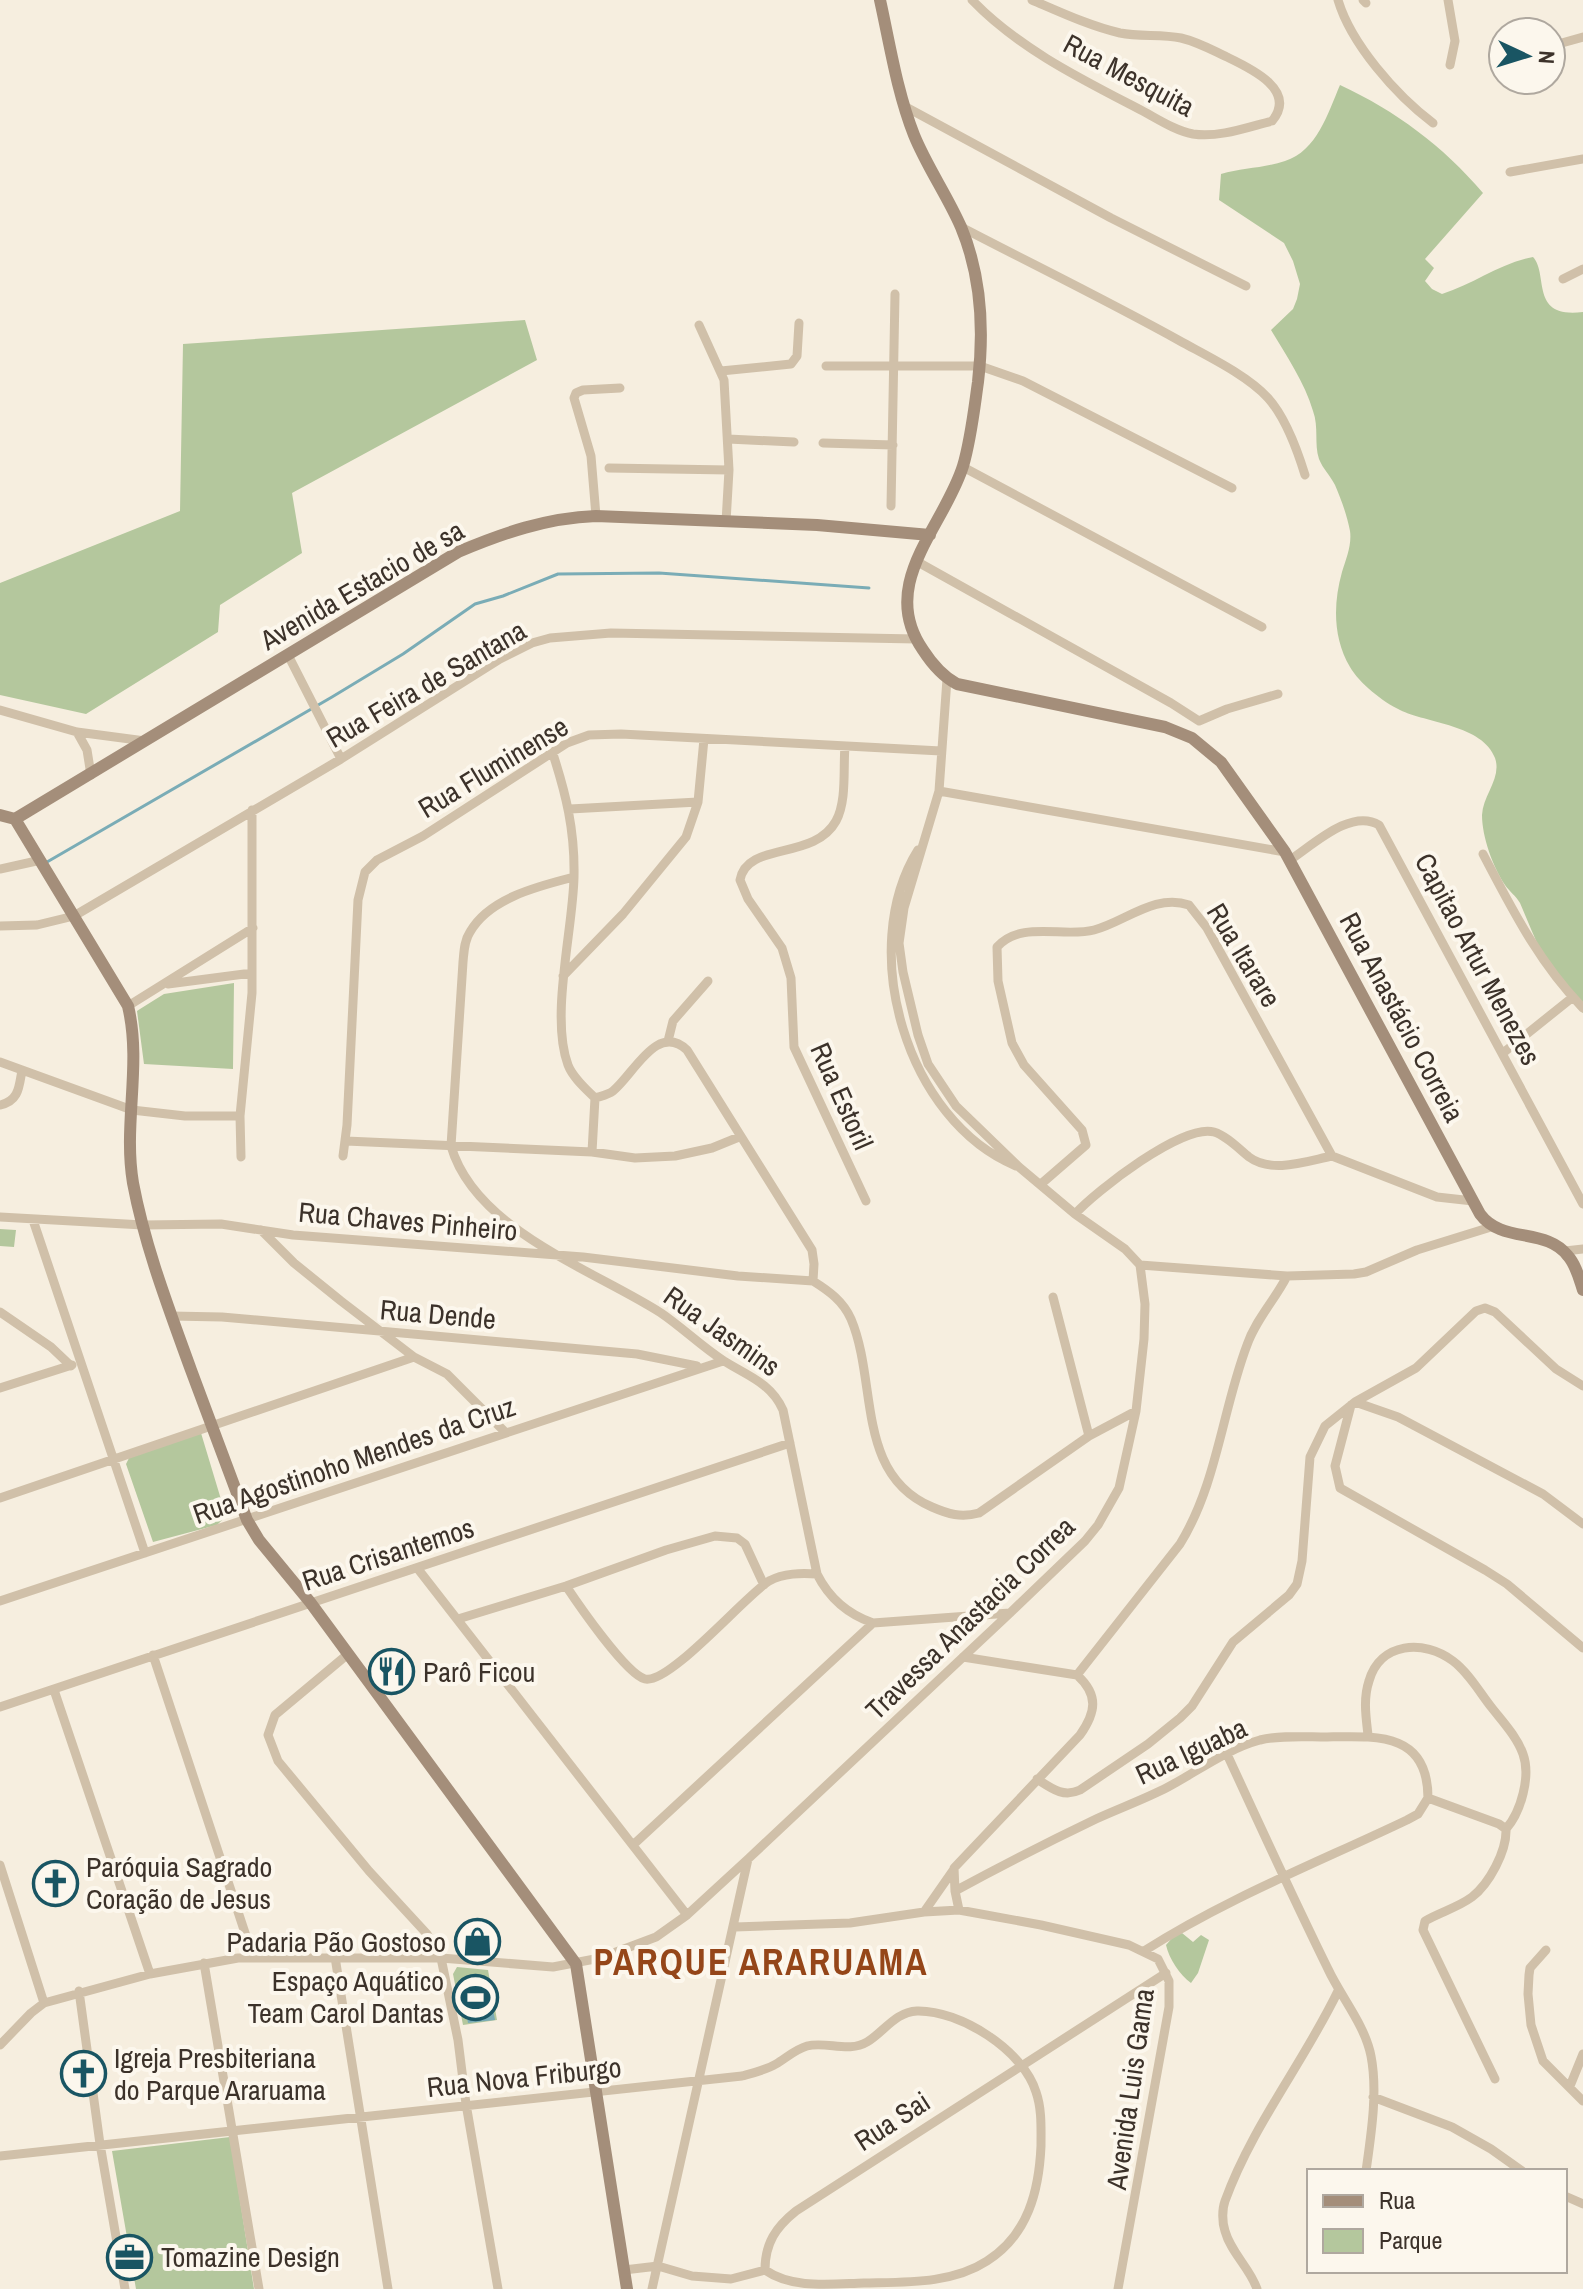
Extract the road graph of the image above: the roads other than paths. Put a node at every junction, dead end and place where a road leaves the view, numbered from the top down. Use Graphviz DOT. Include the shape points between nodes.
graph roads {
  1 [pos="880,0"];
  2 [pos="972,0"];
  3 [pos="1032,0"];
  4 [pos="1338,0"];
  5 [pos="1448,0"];
  6 [pos="1450,65"];
  7 [pos="904,106"];
  8 [pos="1433,123"];
  9 [pos="1583,159"];
  10 [pos="1510,172"];
  11 [pos="961,227"];
  12 [pos="1583,269"];
  13 [pos="1563,279"];
  14 [pos="1246,286"];
  15 [pos="895,294"];
  16 [pos="799,323"];
  17 [pos="699,325"];
  18 [pos="826,366"];
  19 [pos="980,366"];
  20 [pos="894,367"];
  21 [pos="721,371"];
  22 [pos="620,388"];
  23 [pos="728,439"];
  24 [pos="794,442"];
  25 [pos="823,443"];
  26 [pos="893,445"];
  27 [pos="963,467"];
  28 [pos="609,468"];
  29 [pos="729,470"];
  30 [pos="1305,475"];
  31 [pos="1232,488"];
  32 [pos="891,506"];
  33 [pos="596,516"];
  34 [pos="726,522"];
  35 [pos="930,535"];
  36 [pos="916,561"];
  37 [pos="1262,627"];
  38 [pos="916,639"];
  39 [pos="288,655"];
  40 [pos="947,679"];
  41 [pos="1278,694"];
  42 [pos="0,710"];
  43 [pos="1199,721"];
  44 [pos="77,732"];
  45 [pos="1192,738"];
  46 [pos="704,739"];
  47 [pos="146,741"];
  48 [pos="845,746"];
  49 [pos="552,751"];
  50 [pos="941,751"];
  51 [pos="341,759"];
  52 [pos="91,775"];
  53 [pos="939,791"];
  54 [pos="698,802"];
  55 [pos="570,809"];
  56 [pos="252,810"];
  57 [pos="0,815"];
  58 [pos="15,819"];
  59 [pos="1483,854"];
  60 [pos="1288,856"];
  61 [pos="41,860"];
  62 [pos="0,869"];
  63 [pos="574,877"];
  64 [pos="74,916"];
  65 [pos="0,926"];
  66 [pos="253,928"];
  67 [pos="252,973"];
  68 [pos="563,976"];
  69 [pos="708,981"];
  70 [pos="164,985"];
  71 [pos="1573,997"];
  72 [pos="128,1006"];
  73 [pos="1583,1008"];
  74 [pos="668,1041"];
  75 [pos="1503,1053"];
  76 [pos="0,1062"];
  77 [pos="22,1070"];
  78 [pos="595,1098"];
  79 [pos="0,1105"];
  80 [pos="132,1110"];
  81 [pos="240,1116"];
  82 [pos="739,1137"];
  83 [pos="346,1141"];
  84 [pos="451,1146"];
  85 [pos="592,1152"];
  86 [pos="343,1156"];
  87 [pos="1332,1156"];
  88 [pos="241,1157"];
  89 [pos="1041,1184"];
  90 [pos="866,1201"];
  91 [pos="1473,1201"];
  92 [pos="1583,1204"];
  93 [pos="1075,1214"];
  94 [pos="0,1217"];
  95 [pos="33,1220"];
  96 [pos="143,1225"];
  97 [pos="1491,1227"];
  98 [pos="261,1230"];
  99 [pos="293,1235"];
  100 [pos="1583,1249"];
  101 [pos="1565,1251"];
  102 [pos="554,1255"];
  103 [pos="288,1257"];
  104 [pos="1140,1265"];
  105 [pos="1287,1276"];
  106 [pos="813,1281"];
  107 [pos="1583,1290"];
  108 [pos="1053,1297"];
  109 [pos="349,1307"];
  110 [pos="0,1312"];
  111 [pos="171,1316"];
  112 [pos="342,1328"];
  113 [pos="382,1332"];
  114 [pos="414,1357"];
  115 [pos="723,1361"];
  116 [pos="75,1364"];
  117 [pos="699,1367"];
  118 [pos="1583,1386"];
  119 [pos="0,1388"];
  120 [pos="1353,1403"];
  121 [pos="1136,1411"];
  122 [pos="212,1424"];
  123 [pos="505,1432"];
  124 [pos="1089,1436"];
  125 [pos="790,1443"];
  126 [pos="113,1460"];
  127 [pos="0,1498"];
  128 [pos="247,1520"];
  129 [pos="1583,1524"];
  130 [pos="145,1553"];
  131 [pos="418,1569"];
  132 [pos="817,1574"];
  133 [pos="764,1585"];
  134 [pos="566,1586"];
  135 [pos="0,1601"];
  136 [pos="310,1602"];
  137 [pos="1010,1613"];
  138 [pos="458,1619"];
  139 [pos="873,1623"];
  140 [pos="1583,1648"];
  141 [pos="348,1654"];
  142 [pos="153,1655"];
  143 [pos="963,1657"];
  144 [pos="1077,1675"];
  145 [pos="54,1690"];
  146 [pos="0,1707"];
  147 [pos="1368,1735"];
  148 [pos="1227,1754"];
  149 [pos="1037,1779"];
  150 [pos="1428,1798"];
  151 [pos="1506,1829"];
  152 [pos="633,1845"];
  153 [pos="748,1859"];
  154 [pos="0,1865"];
  155 [pos="954,1868"];
  156 [pos="1283,1877"];
  157 [pos="955,1891"];
  158 [pos="959,1910"];
  159 [pos="924,1912"];
  160 [pos="687,1915"];
  161 [pos="735,1927"];
  162 [pos="1546,1950"];
  163 [pos="1144,1951"];
  164 [pos="253,1957"];
  165 [pos="335,1957"];
  166 [pos="441,1958"];
  167 [pos="204,1963"];
  168 [pos="576,1964"];
  169 [pos="1166,1973"];
  170 [pos="150,1974"];
  171 [pos="79,1991"];
  172 [pos="1338,1991"];
  173 [pos="44,2003"];
  174 [pos="0,2045"];
  175 [pos="1583,2054"];
  176 [pos="1020,2064"];
  177 [pos="1495,2079"];
  178 [pos="698,2081"];
  179 [pos="1570,2086"];
  180 [pos="595,2091"];
  181 [pos="1373,2097"];
  182 [pos="1583,2101"];
  183 [pos="466,2104"];
  184 [pos="361,2116"];
  185 [pos="232,2130"];
  186 [pos="100,2144"];
  187 [pos="0,2156"];
  188 [pos="1366,2169"];
  189 [pos="1519,2169"];
  190 [pos="658,2266"];
  191 [pos="624,2270"];
  192 [pos="765,2270"];
  193 [pos="125,2289"];
  194 [pos="259,2289"];
  195 [pos="388,2289"];
  196 [pos="498,2289"];
  197 [pos="627,2289"];
  198 [pos="652,2289"];
  199 [pos="1118,2289"];
  200 [pos="1257,2289"];
  1 -- 7 [label="street"];
  2 -- 3 [label="street, Rua Mesquita" via="1009,34 1176,128 1211,135 1272,121 1278,113 1280,104 1267,79 1199,43 1117,32"];
  4 -- 8 [label="street" via="1360,45 1404,98"];
  5 -- 6 [label="street" via="1455,41"];
  7 -- 11 [label="street"];
  7 -- 14 [label="street"];
  9 -- 10 [label="street"];
  11 -- 19 [label="street" via="980,303"];
  11 -- 30 [label="street" via="1145,321 1248,382 1277,409"];
  12 -- 13 [label="street"];
  15 -- 20 [label="street"];
  16 -- 21 [label="street" via="797,356 791,364"];
  17 -- 21 [label="street"];
  18 -- 20 [label="street"];
  19 -- 20 [label="street"];
  19 -- 27 [label="street"];
  19 -- 31 [label="street" via="1023,381"];
  20 -- 26 [label="street"];
  21 -- 23 [label="street"];
  22 -- 33 [label="street" via="579,391 574,398 591,456"];
  23 -- 24 [label="street"];
  23 -- 29 [label="street"];
  25 -- 26 [label="street"];
  26 -- 32 [label="street"];
  27 -- 35 [label="street"];
  27 -- 37 [label="street"];
  28 -- 29 [label="street"];
  29 -- 34 [label="street"];
  33 -- 34 [label="street, Avenida Estacio de sa"];
  33 -- 39 [label="street, Avenida Estacio de sa" via="524,527 458,552"];
  34 -- 35 [label="street, Avenida Estacio de sa"];
  35 -- 36 [label="street"];
  36 -- 38 [label="street" via="907,601"];
  36 -- 43 [label="street"];
  38 -- 40 [label="street"];
  38 -- 51 [label="street, Rua Feira de Santana" via="611,633 550,638 500,659"];
  39 -- 47 [label="street, Avenida Estacio de sa"];
  39 -- 51 [label="street"];
  40 -- 45 [label="street, Rua Anastácio Correia" via="1165,727"];
  40 -- 50 [label="street"];
  41 -- 43 [label="street"];
  42 -- 44 [label="street"];
  43 -- 45 [label="street"];
  44 -- 47 [label="street"];
  44 -- 52 [label="street"];
  45 -- 60 [label="street, Rua Anastácio Correia" via="1221,762"];
  46 -- 48 [label="street, Rua Fluminense"];
  46 -- 49 [label="street, Rua Fluminense" via="610,734 578,739"];
  46 -- 54 [label="street"];
  47 -- 52 [label="street, Avenida Estacio de sa"];
  48 -- 50 [label="street, Rua Fluminense"];
  48 -- 90 [label="street, Rua Estoril" via="841,802 832,827 802,847 754,859 740,880 782,948 791,978 794,1047"];
  49 -- 55 [label="street"];
  49 -- 83 [label="street, Rua Fluminense" via="365,872 358,900"];
  50 -- 53 [label="street"];
  51 -- 56 [label="street, Rua Feira de Santana"];
  52 -- 58 [label="street, Avenida Estacio de sa"];
  53 -- 60 [label="street"];
  53 -- 89 [label="street" via="925,840 902,882 890,936 905,1030 918,1070 947,1113 982,1146"];
  54 -- 55 [label="street"];
  54 -- 68 [label="street" via="691,829 672,857"];
  55 -- 63 [label="street"];
  56 -- 64 [label="street, Rua Feira de Santana"];
  56 -- 66 [label="street"];
  57 -- 58 [label="street"];
  58 -- 61 [label="street"];
  59 -- 71 [label="street" via="1529,939"];
  60 -- 75 [label="street, Capitao Artur Menezes" via="1340,827 1362,820 1379,825"];
  60 -- 91 [label="street, Rua Anastácio Correia"];
  61 -- 62 [label="street"];
  61 -- 64 [label="street"];
  63 -- 68 [label="street"];
  63 -- 84 [label="street" via="541,885 497,906 469,933"];
  64 -- 65 [label="street, Rua Feira de Santana"];
  64 -- 72 [label="street"];
  66 -- 67 [label="street"];
  66 -- 70 [label="street"];
  67 -- 70 [label="street"];
  67 -- 81 [label="street"];
  68 -- 78 [label="street" via="567,1063"];
  69 -- 74 [label="street" via="673,1021"];
  70 -- 72 [label="street"];
  71 -- 73 [label="street"];
  71 -- 75 [label="street"];
  72 -- 80 [label="street" via="134,1042"];
  74 -- 78 [label="street" via="656,1045 614,1090"];
  74 -- 82 [label="street" via="687,1050"];
  75 -- 92 [label="street, Capitao Artur Menezes"];
  76 -- 77 [label="street"];
  77 -- 79 [label="street" via="17,1094"];
  77 -- 80 [label="street"];
  78 -- 85 [label="street"];
  80 -- 81 [label="street"];
  80 -- 96 [label="street" via="129,1156"];
  81 -- 88 [label="street"];
  82 -- 85 [label="street" via="675,1156"];
  82 -- 106 [label="street" via="812,1250"];
  83 -- 84 [label="street"];
  83 -- 86 [label="street, Rua Fluminense"];
  84 -- 85 [label="street"];
  84 -- 102 [label="street, Rua Jasmins" via="468,1183"];
  87 -- 89 [label="street, Rua Itarare" via="1207,928 1189,905 1166,902 1093,931 1018,935 997,947 998,981 1012,1043 1086,1139 1086,1145"];
  87 -- 91 [label="street" via="1437,1197"];
  87 -- 93 [label="street" via="1286,1165 1257,1163 1215,1132 1199,1133 1160,1149"];
  89 -- 93 [label="street"];
  91 -- 97 [label="street, Rua Anastácio Correia"];
  93 -- 104 [label="street"];
  94 -- 95 [label="street, Rua Chaves Pinheiro"];
  95 -- 96 [label="street, Rua Chaves Pinheiro"];
  95 -- 116 [label="street"];
  96 -- 98 [label="street, Rua Chaves Pinheiro" via="221,1224"];
  96 -- 111 [label="street"];
  97 -- 101 [label="street"];
  97 -- 105 [label="street" via="1366,1272"];
  98 -- 99 [label="street, Rua Chaves Pinheiro"];
  98 -- 103 [label="street"];
  99 -- 102 [label="street, Rua Chaves Pinheiro"];
  99 -- 103 [label="street"];
  100 -- 101 [label="street"];
  101 -- 107 [label="street"];
  102 -- 106 [label="street, Rua Chaves Pinheiro"];
  102 -- 115 [label="street, Rua Jasmins" via="660,1313"];
  103 -- 109 [label="street"];
  104 -- 105 [label="street"];
  104 -- 121 [label="street, Travessa Anastacia Correa" via="1145,1304"];
  105 -- 144 [label="street" via="1247,1345 1192,1524"];
  106 -- 124 [label="street" via="837,1298 848,1315 881,1456 898,1486 914,1499 957,1516 979,1513"];
  108 -- 124 [label="street"];
  109 -- 112 [label="street"];
  109 -- 113 [label="street"];
  110 -- 116 [label="street"];
  111 -- 112 [label="street, Rua Dende"];
  111 -- 122 [label="street"];
  112 -- 113 [label="street, Rua Dende"];
  113 -- 114 [label="street"];
  113 -- 117 [label="street, Rua Dende" via="637,1354"];
  114 -- 122 [label="street"];
  114 -- 123 [label="street" via="447,1374"];
  115 -- 117 [label="street, Rua Agostinoho Mendes da Cruz"];
  115 -- 125 [label="street, Rua Jasmins" via="775,1394"];
  116 -- 119 [label="street"];
  116 -- 126 [label="street"];
  117 -- 123 [label="street, Rua Agostinoho Mendes da Cruz"];
  118 -- 120 [label="street" via="1485,1308 1469,1316 1409,1374"];
  120 -- 129 [label="street" via="1398,1417 1543,1494"];
  120 -- 140 [label="street" via="1335,1466 1344,1493 1507,1584"];
  120 -- 149 [label="street" via="1325,1426 1310,1457 1302,1561 1289,1595 1233,1642 1192,1706 1148,1744 1073,1794"];
  121 -- 124 [label="street"];
  121 -- 137 [label="street, Travessa Anastacia Correa" via="1111,1505 1085,1541"];
  122 -- 126 [label="street"];
  122 -- 128 [label="street"];
  123 -- 128 [label="street, Rua Agostinoho Mendes da Cruz"];
  125 -- 131 [label="street, Rua Crisantemos"];
  125 -- 132 [label="street, Rua Jasmins"];
  126 -- 127 [label="street"];
  126 -- 130 [label="street"];
  128 -- 130 [label="street, Rua Agostinoho Mendes da Cruz"];
  128 -- 136 [label="street"];
  130 -- 135 [label="street, Rua Agostinoho Mendes da Cruz"];
  131 -- 136 [label="street, Rua Crisantemos"];
  131 -- 138 [label="street"];
  132 -- 133 [label="street" via="792,1574"];
  132 -- 139 [label="street, Rua Jasmins" via="837,1603"];
  133 -- 134 [label="street" via="745,1544 715,1536"];
  133 -- 134 [label="street" via="678,1663 652,1679 641,1678 628,1667"];
  134 -- 138 [label="street"];
  136 -- 141 [label="street"];
  136 -- 142 [label="street, Rua Crisantemos"];
  137 -- 139 [label="street"];
  137 -- 143 [label="street, Travessa Anastacia Correa"];
  138 -- 152 [label="street"];
  139 -- 152 [label="street"];
  141 -- 166 [label="street" via="275,1715 268,1735 278,1761 427,1934"];
  141 -- 168 [label="street"];
  142 -- 145 [label="street, Rua Crisantemos"];
  142 -- 164 [label="street"];
  143 -- 144 [label="street"];
  143 -- 153 [label="street, Travessa Anastacia Correa"];
  144 -- 149 [label="street" via="1092,1694 1089,1722"];
  145 -- 146 [label="street, Rua Crisantemos"];
  145 -- 170 [label="street"];
  147 -- 148 [label="street, Rua Iguaba" via="1262,1740"];
  147 -- 150 [label="street, Rua Iguaba" via="1399,1742 1412,1751 1427,1775"];
  147 -- 151 [label="street" via="1366,1693 1377,1663 1405,1646 1436,1651 1452,1660 1524,1756 1520,1804"];
  148 -- 156 [label="street"];
  148 -- 157 [label="street, Rua Iguaba"];
  149 -- 155 [label="street"];
  150 -- 151 [label="street"];
  150 -- 156 [label="street" via="1407,1820"];
  151 -- 177 [label="street" via="1502,1853 1480,1889 1425,1921 1423,1935"];
  152 -- 160 [label="street"];
  153 -- 160 [label="street, Travessa Anastacia Correa"];
  153 -- 161 [label="street"];
  154 -- 173 [label="street"];
  155 -- 157 [label="street"];
  155 -- 159 [label="street"];
  156 -- 163 [label="street"];
  156 -- 172 [label="street"];
  157 -- 158 [label="street"];
  158 -- 159 [label="street, Avenida Luis Gama"];
  158 -- 163 [label="street, Avenida Luis Gama"];
  159 -- 161 [label="street, Avenida Luis Gama" via="850,1923"];
  160 -- 168 [label="street, Travessa Anastacia Correa" via="646,1941"];
  161 -- 178 [label="street"];
  162 -- 179 [label="street" via="1530,1968 1531,2025 1543,2061"];
  163 -- 169 [label="street, Avenida Luis Gama" via="1158,1959"];
  164 -- 165 [label="street, Travessa Anastacia Correa"];
  164 -- 167 [label="street, Travessa Anastacia Correa"];
  165 -- 166 [label="street, Travessa Anastacia Correa"];
  165 -- 184 [label="street"];
  166 -- 168 [label="street, Travessa Anastacia Correa" via="553,1967"];
  166 -- 183 [label="street"];
  167 -- 170 [label="street, Travessa Anastacia Correa"];
  167 -- 185 [label="street"];
  168 -- 180 [label="street"];
  169 -- 176 [label="street, Rua Sai"];
  169 -- 199 [label="street, Avenida Luis Gama" via="1171,1990 1160,2068"];
  170 -- 171 [label="street, Travessa Anastacia Correa"];
  171 -- 173 [label="street, Travessa Anastacia Correa"];
  171 -- 186 [label="street"];
  172 -- 181 [label="street" via="1371,2055"];
  172 -- 200 [label="street" via="1224,2203 1231,2246"];
  173 -- 174 [label="street"];
  175 -- 179 [label="street"];
  176 -- 178 [label="street, Rua Nova Friburgo" via="971,2026 914,2011 858,2046 809,2045 758,2071"];
  176 -- 192 [label="street, Rua Sai" via="796,2211 776,2229"];
  176 -- 192 [label="street" via="1036,2089 1041,2136 1038,2180 1024,2223 1010,2243 986,2262 953,2275 911,2282 798,2284 778,2280"];
  178 -- 180 [label="street, Rua Nova Friburgo"];
  178 -- 190 [label="street"];
  179 -- 182 [label="street"];
  180 -- 183 [label="street, Rua Nova Friburgo"];
  180 -- 191 [label="street"];
  181 -- 188 [label="street"];
  181 -- 189 [label="street" via="1452,2127"];
  183 -- 184 [label="street, Rua Nova Friburgo"];
  183 -- 196 [label="street"];
  184 -- 185 [label="street, Rua Nova Friburgo"];
  184 -- 195 [label="street"];
  185 -- 186 [label="street, Rua Nova Friburgo"];
  185 -- 194 [label="street"];
  186 -- 187 [label="street, Rua Nova Friburgo"];
  186 -- 193 [label="street"];
  190 -- 191 [label="street"];
  190 -- 192 [label="street" via="713,2279"];
  190 -- 198 [label="street"];
  191 -- 197 [label="street"];
}
